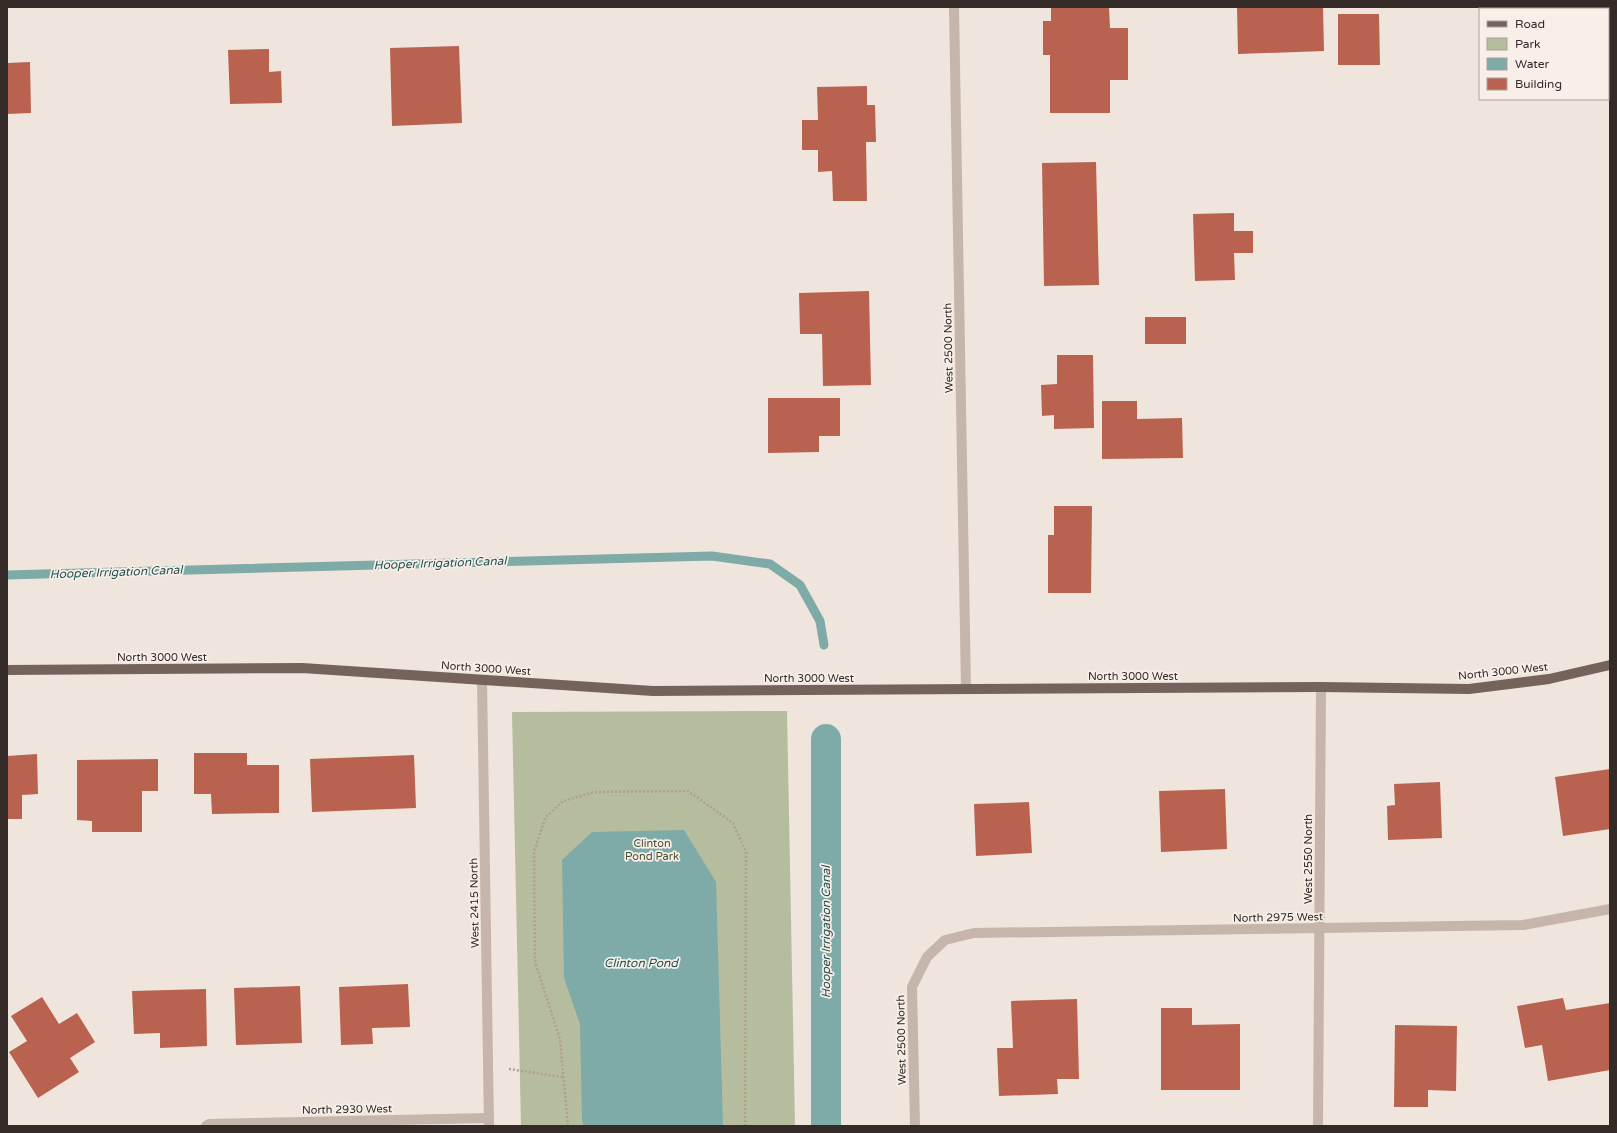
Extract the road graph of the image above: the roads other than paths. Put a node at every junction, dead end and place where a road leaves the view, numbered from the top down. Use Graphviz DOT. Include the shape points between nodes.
graph roads {
  1 [pos="954,7"];
  2 [pos="1610,665"];
  3 [pos="7,670"];
  4 [pos="482,680"];
  5 [pos="1321,687"];
  6 [pos="966,689"];
  7 [pos="1610,909"];
  8 [pos="1320,928"];
  9 [pos="945,940"];
  10 [pos="489,1122"];
  11 [pos="206,1126"];
  12 [pos="915,1126"];
  13 [pos="1318,1126"];
  1 -- 6 [label="street, West 2500 North"];
  2 -- 5 [label="main road, North 3000 West" via="1549,679 1469,689"];
  3 -- 4 [label="main road, North 3000 West" via="302,668"];
  4 -- 6 [label="main road, North 3000 West" via="653,691"];
  4 -- 10 [label="street, West 2415 North"];
  5 -- 6 [label="main road, North 3000 West"];
  5 -- 8 [label="street, West 2550 North"];
  7 -- 8 [label="street, North 2975 West" via="1523,925"];
  8 -- 9 [label="street, North 2975 West" via="974,933"];
  8 -- 13 [label="street, West 2550 North"];
  9 -- 12 [label="street, West 2500 North" via="927,957 912,987"];
  10 -- 11 [label="street, North 2930 West"];
}
